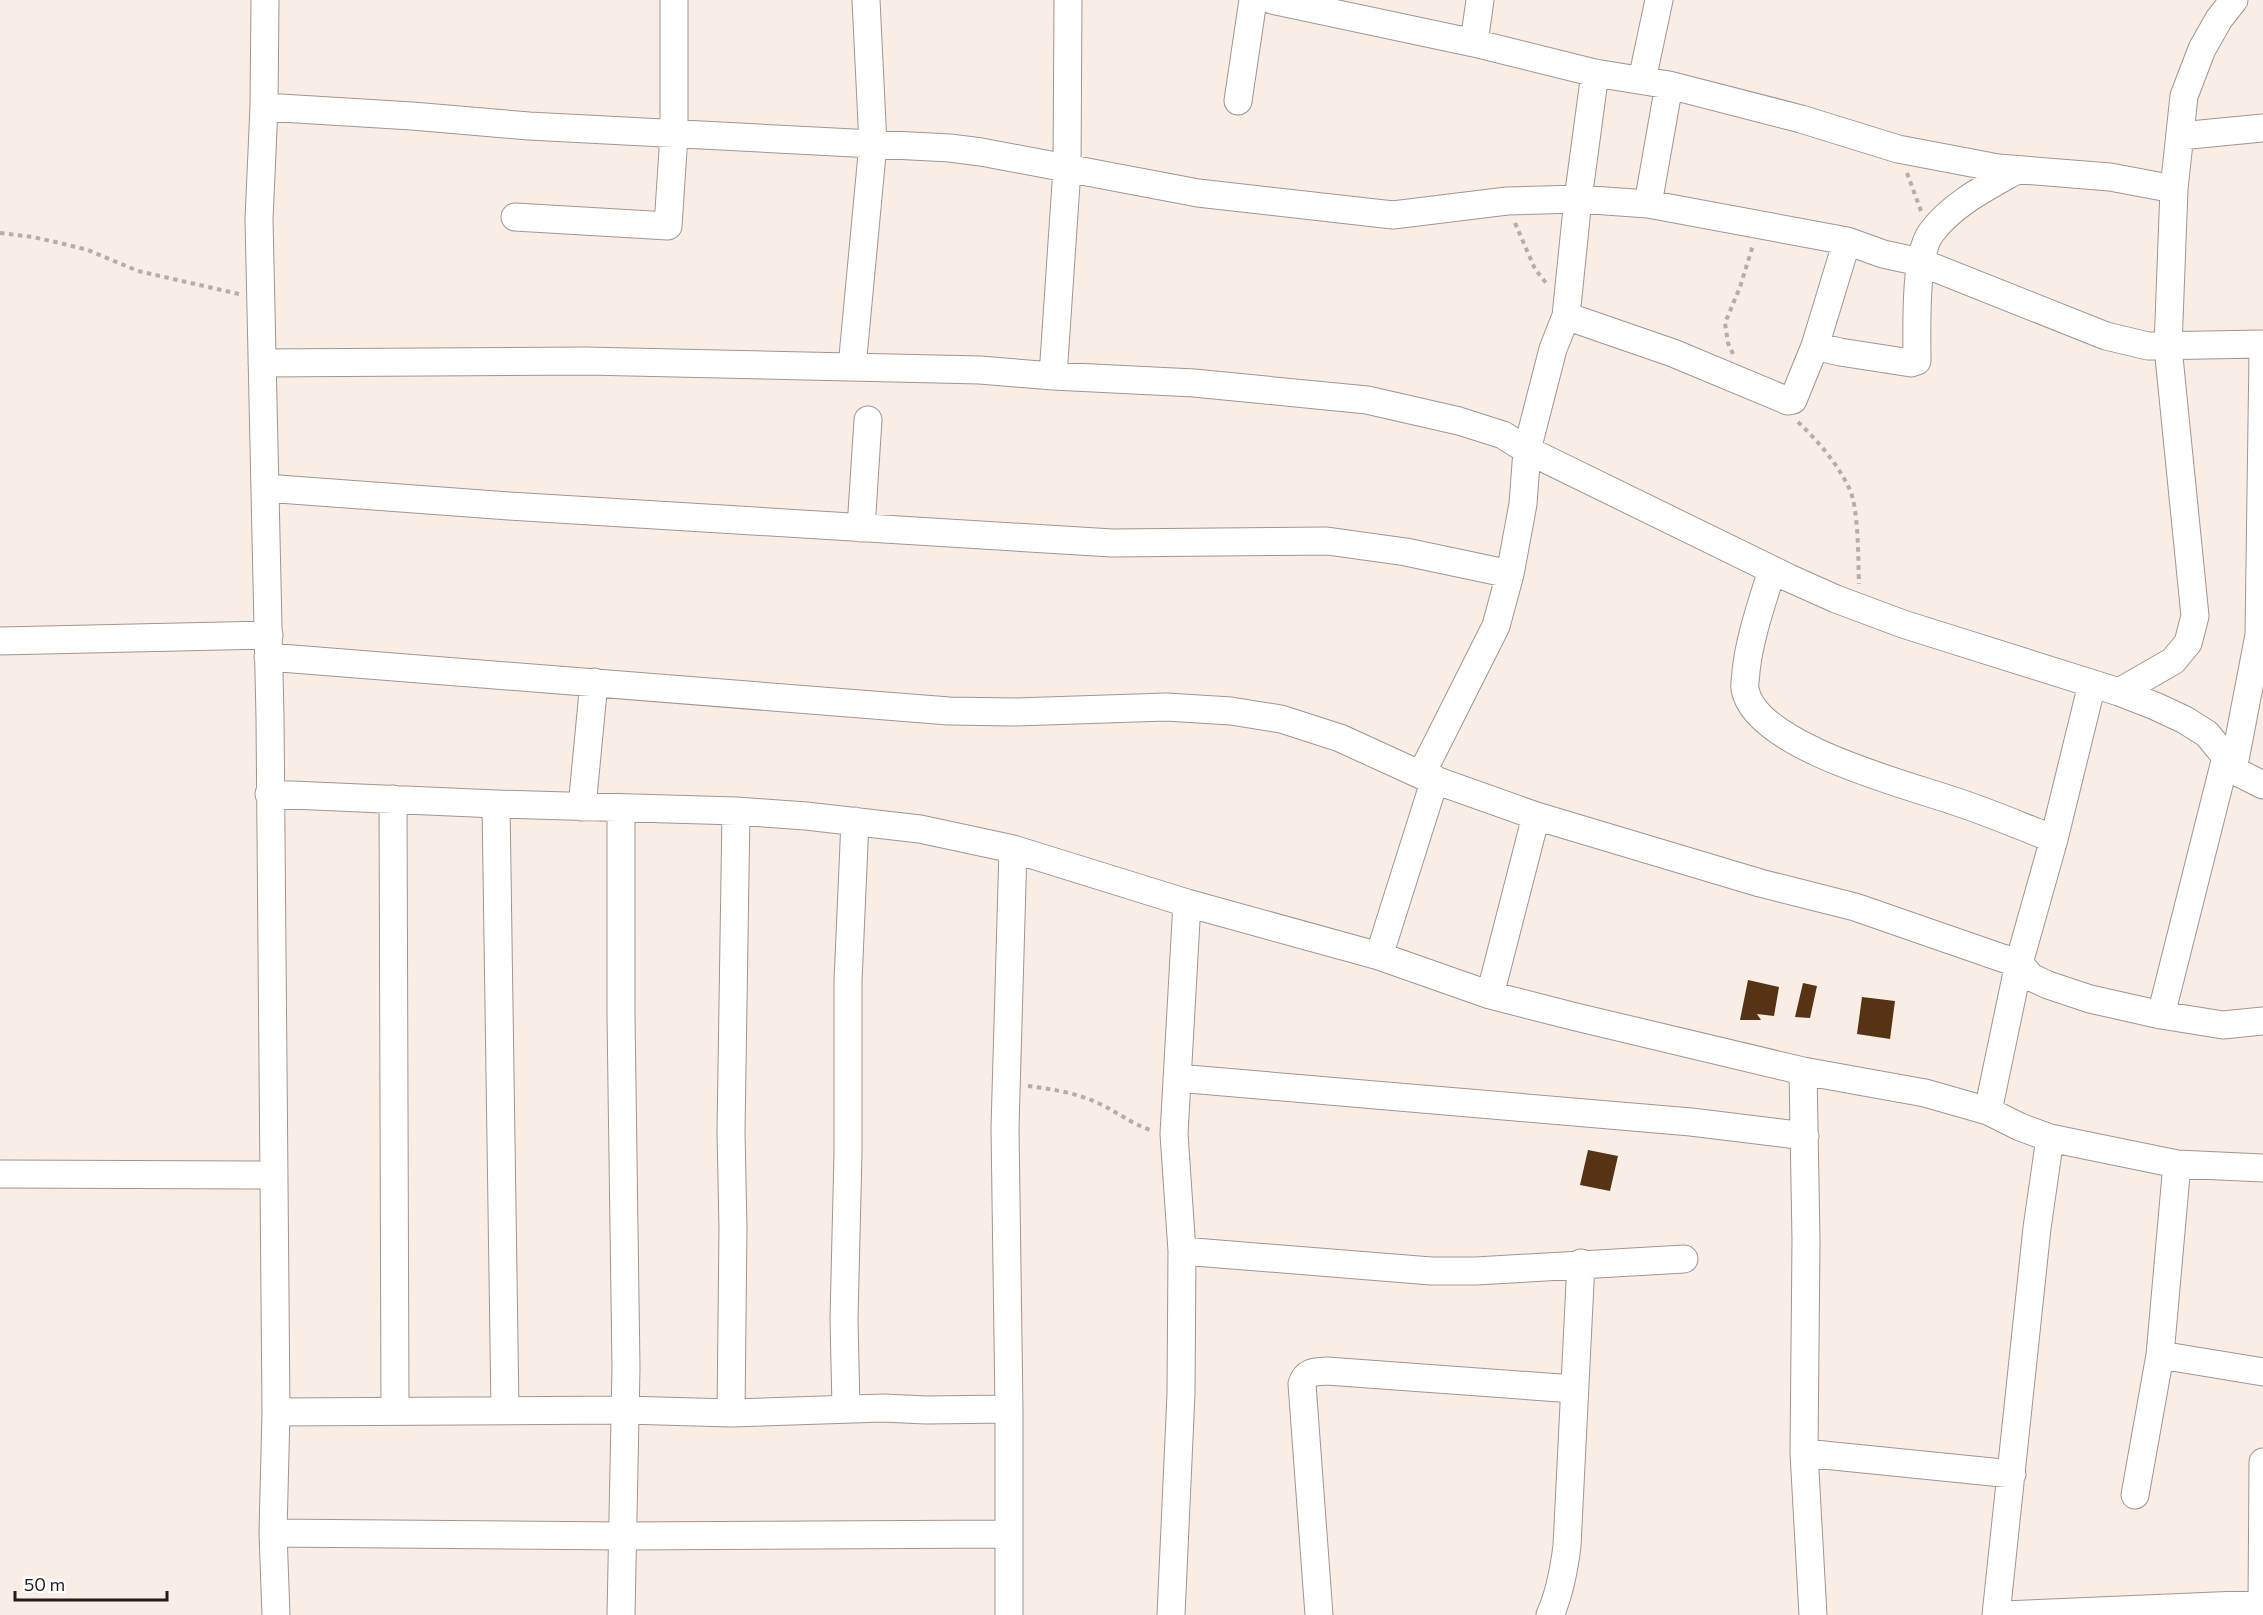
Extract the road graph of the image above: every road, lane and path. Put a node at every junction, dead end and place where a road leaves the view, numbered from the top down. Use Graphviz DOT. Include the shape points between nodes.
graph roads {
  1 [pos="265,0"];
  2 [pos="674,0"];
  3 [pos="866,0"];
  4 [pos="1068,0"];
  5 [pos="1253,0"];
  6 [pos="1272,0"];
  7 [pos="1480,0"];
  8 [pos="1659,0"];
  9 [pos="2234,0"];
  10 [pos="1474,43"];
  11 [pos="1595,73"];
  12 [pos="1642,80"];
  13 [pos="1669,85"];
  14 [pos="1238,101"];
  15 [pos="264,106"];
  16 [pos="2263,128"];
  17 [pos="674,135"];
  18 [pos="2180,136"];
  19 [pos="873,144"];
  20 [pos="1898,149"];
  21 [pos="1067,169"];
  22 [pos="2017,170"];
  23 [pos="2174,189"];
  24 [pos="1578,199"];
  25 [pos="1507,201"];
  26 [pos="1648,204"];
  27 [pos="514,218"];
  28 [pos="0,233"];
  29 [pos="1930,234"];
  30 [pos="1847,241"];
  31 [pos="1920,261"];
  32 [pos="1547,285"];
  33 [pos="260,299"];
  34 [pos="1566,316"];
  35 [pos="2263,344"];
  36 [pos="1815,346"];
  37 [pos="2168,346"];
  38 [pos="2263,352"];
  39 [pos="262,363"];
  40 [pos="852,367"];
  41 [pos="1053,376"];
  42 [pos="868,420"];
  43 [pos="2262,426"];
  44 [pos="1527,450"];
  45 [pos="265,488"];
  46 [pos="861,528"];
  47 [pos="1772,570"];
  48 [pos="1510,574"];
  49 [pos="2261,635"];
  50 [pos="0,641"];
  51 [pos="268,646"];
  52 [pos="594,682"];
  53 [pos="2092,684"];
  54 [pos="2119,692"];
  55 [pos="2230,764"];
  56 [pos="1428,777"];
  57 [pos="2263,785"];
  58 [pos="269,794"];
  59 [pos="393,799"];
  60 [pos="496,804"];
  61 [pos="582,807"];
  62 [pos="621,808"];
  63 [pos="736,811"];
  64 [pos="1536,816"];
  65 [pos="855,821"];
  66 [pos="2054,839"];
  67 [pos="1012,849"];
  68 [pos="1187,903"];
  69 [pos="1379,956"];
  70 [pos="2019,963"];
  71 [pos="1490,995"];
  72 [pos="2161,1015"];
  73 [pos="2263,1021"];
  74 [pos="1803,1071"];
  75 [pos="1177,1078"];
  76 [pos="1006,1084"];
  77 [pos="1988,1112"];
  78 [pos="1174,1134"];
  79 [pos="1805,1136"];
  80 [pos="2050,1138"];
  81 [pos="2177,1164"];
  82 [pos="2263,1168"];
  83 [pos="0,1174"];
  84 [pos="274,1175"];
  85 [pos="1182,1251"];
  86 [pos="1684,1258"];
  87 [pos="1581,1263"];
  88 [pos="2160,1355"];
  89 [pos="2263,1372"];
  90 [pos="1574,1389"];
  91 [pos="846,1408"];
  92 [pos="1009,1409"];
  93 [pos="505,1410"];
  94 [pos="625,1410"];
  95 [pos="395,1411"];
  96 [pos="276,1412"];
  97 [pos="731,1413"];
  98 [pos="1804,1453"];
  99 [pos="2263,1462"];
  100 [pos="2012,1474"];
  101 [pos="2135,1495"];
  102 [pos="273,1533"];
  103 [pos="1008,1534"];
  104 [pos="623,1536"];
  105 [pos="2262,1604"];
  106 [pos="2079,1614"];
  107 [pos="276,1615"];
  108 [pos="621,1615"];
  109 [pos="1009,1615"];
  110 [pos="1171,1615"];
  111 [pos="1319,1615"];
  112 [pos="1550,1615"];
  113 [pos="1813,1615"];
  114 [pos="1996,1615"];
  115 [pos="2004,1615"];
  1 -- 15 [label="street"];
  2 -- 17 [label="street"];
  3 -- 19 [label="street"];
  4 -- 21 [label="street"];
  5 -- 14 [label="street"];
  6 -- 10 [label="street"];
  7 -- 10 [label="street"];
  8 -- 12 [label="street"];
  9 -- 18 [label="street" via="2202,49 2184,96"];
  10 -- 11 [label="street"];
  11 -- 12 [label="street"];
  11 -- 24 [label="street"];
  12 -- 13 [label="street"];
  13 -- 20 [label="street" via="1811,121"];
  13 -- 26 [label="street"];
  15 -- 17 [label="street"];
  15 -- 33 [label="street"];
  16 -- 18 [label="street"];
  17 -- 19 [label="street"];
  17 -- 27 [label="street" via="668,225"];
  18 -- 23 [label="street"];
  19 -- 21 [label="street" via="981,152"];
  19 -- 40 [label="street"];
  20 -- 22 [label="street"];
  20 -- 29 [label="path"];
  21 -- 25 [label="street" via="1198,193 1394,215"];
  21 -- 41 [label="street"];
  22 -- 23 [label="street" via="2110,177"];
  22 -- 29 [label="street" via="1962,203"];
  23 -- 37 [label="street"];
  24 -- 25 [label="street"];
  24 -- 26 [label="street"];
  24 -- 34 [label="street"];
  25 -- 32 [label="path" via="1535,269"];
  26 -- 30 [label="street"];
  28 -- 33 [label="path" via="64,244 138,271"];
  29 -- 31 [label="street"];
  30 -- 31 [label="street" via="1883,254"];
  30 -- 36 [label="street"];
  31 -- 36 [label="street" via="1915,363"];
  31 -- 37 [label="street" via="2106,336"];
  33 -- 39 [label="street"];
  34 -- 36 [label="street" via="1673,353 1788,401 1795,396"];
  34 -- 44 [label="street"];
  35 -- 37 [label="street"];
  37 -- 54 [label="street" via="2195,616 2188,643 2173,661"];
  38 -- 43 [label="street"];
  39 -- 40 [label="street" via="586,361"];
  39 -- 45 [label="street"];
  40 -- 41 [label="street"];
  41 -- 44 [label="street" via="1194,383 1367,400 1459,421 1503,435"];
  42 -- 46 [label="street"];
  43 -- 49 [label="street"];
  44 -- 47 [label="street"];
  44 -- 48 [label="street" via="1523,504"];
  45 -- 46 [label="street"];
  45 -- 51 [label="street"];
  46 -- 48 [label="street" via="1112,543 1327,541 1406,552"];
  47 -- 53 [label="street" via="1903,624"];
  47 -- 66 [label="street" via="1749,647 1744,689 1752,708 1810,750"];
  48 -- 56 [label="street" via="1496,626"];
  49 -- 55 [label="street"];
  50 -- 51 [label="street"];
  51 -- 52 [label="street"];
  51 -- 58 [label="street"];
  52 -- 56 [label="street" via="980,712 1166,707 1232,711 1281,719 1340,738"];
  52 -- 61 [label="street"];
  53 -- 54 [label="street"];
  53 -- 66 [label="street"];
  54 -- 55 [label="street" via="2185,720 2207,734"];
  55 -- 57 [label="street"];
  55 -- 72 [label="street"];
  56 -- 64 [label="street"];
  56 -- 69 [label="street"];
  58 -- 59 [label="street"];
  58 -- 84 [label="street"];
  59 -- 60 [label="street"];
  59 -- 95 [label="street"];
  60 -- 61 [label="street"];
  60 -- 93 [label="street"];
  61 -- 62 [label="street"];
  62 -- 63 [label="street"];
  62 -- 94 [label="street"];
  63 -- 65 [label="street"];
  63 -- 97 [label="street"];
  64 -- 70 [label="street" via="1760,884 1855,907"];
  64 -- 71 [label="street"];
  65 -- 67 [label="street" via="920,829"];
  65 -- 91 [label="street" via="848,981"];
  66 -- 70 [label="street"];
  67 -- 68 [label="street"];
  67 -- 76 [label="street"];
  68 -- 69 [label="street"];
  68 -- 75 [label="street"];
  69 -- 71 [label="street"];
  70 -- 72 [label="street" via="2031,977 2048,985"];
  70 -- 77 [label="street"];
  71 -- 74 [label="street"];
  72 -- 73 [label="street" via="2223,1025"];
  74 -- 77 [label="street" via="1925,1093"];
  74 -- 79 [label="street"];
  75 -- 78 [label="street"];
  75 -- 79 [label="street" via="1691,1122"];
  76 -- 78 [label="path" via="1074,1095 1098,1103 1134,1125"];
  76 -- 92 [label="street"];
  77 -- 80 [label="street"];
  78 -- 85 [label="street"];
  79 -- 98 [label="street"];
  80 -- 81 [label="street"];
  80 -- 100 [label="street"];
  81 -- 82 [label="street"];
  81 -- 88 [label="street"];
  83 -- 84 [label="street"];
  84 -- 96 [label="street"];
  85 -- 87 [label="street" via="1431,1271"];
  85 -- 110 [label="street" via="1181,1394"];
  86 -- 87 [label="street"];
  87 -- 90 [label="street"];
  88 -- 89 [label="street"];
  88 -- 101 [label="street"];
  90 -- 111 [label="street" via="1327,1371 1310,1372 1304,1377"];
  90 -- 112 [label="street" via="1567,1546 1564,1573"];
  91 -- 92 [label="street"];
  91 -- 97 [label="street"];
  92 -- 103 [label="street"];
  93 -- 94 [label="street"];
  93 -- 95 [label="street"];
  94 -- 97 [label="street"];
  94 -- 104 [label="street"];
  95 -- 96 [label="street"];
  96 -- 102 [label="street"];
  98 -- 100 [label="street"];
  98 -- 113 [label="street"];
  99 -- 105 [label="street"];
  100 -- 114 [label="street"];
  102 -- 104 [label="street"];
  102 -- 107 [label="street"];
  103 -- 104 [label="street"];
  103 -- 109 [label="street"];
  104 -- 108 [label="street"];
  105 -- 106 [label="street"];
  106 -- 115 [label="street"];
}
